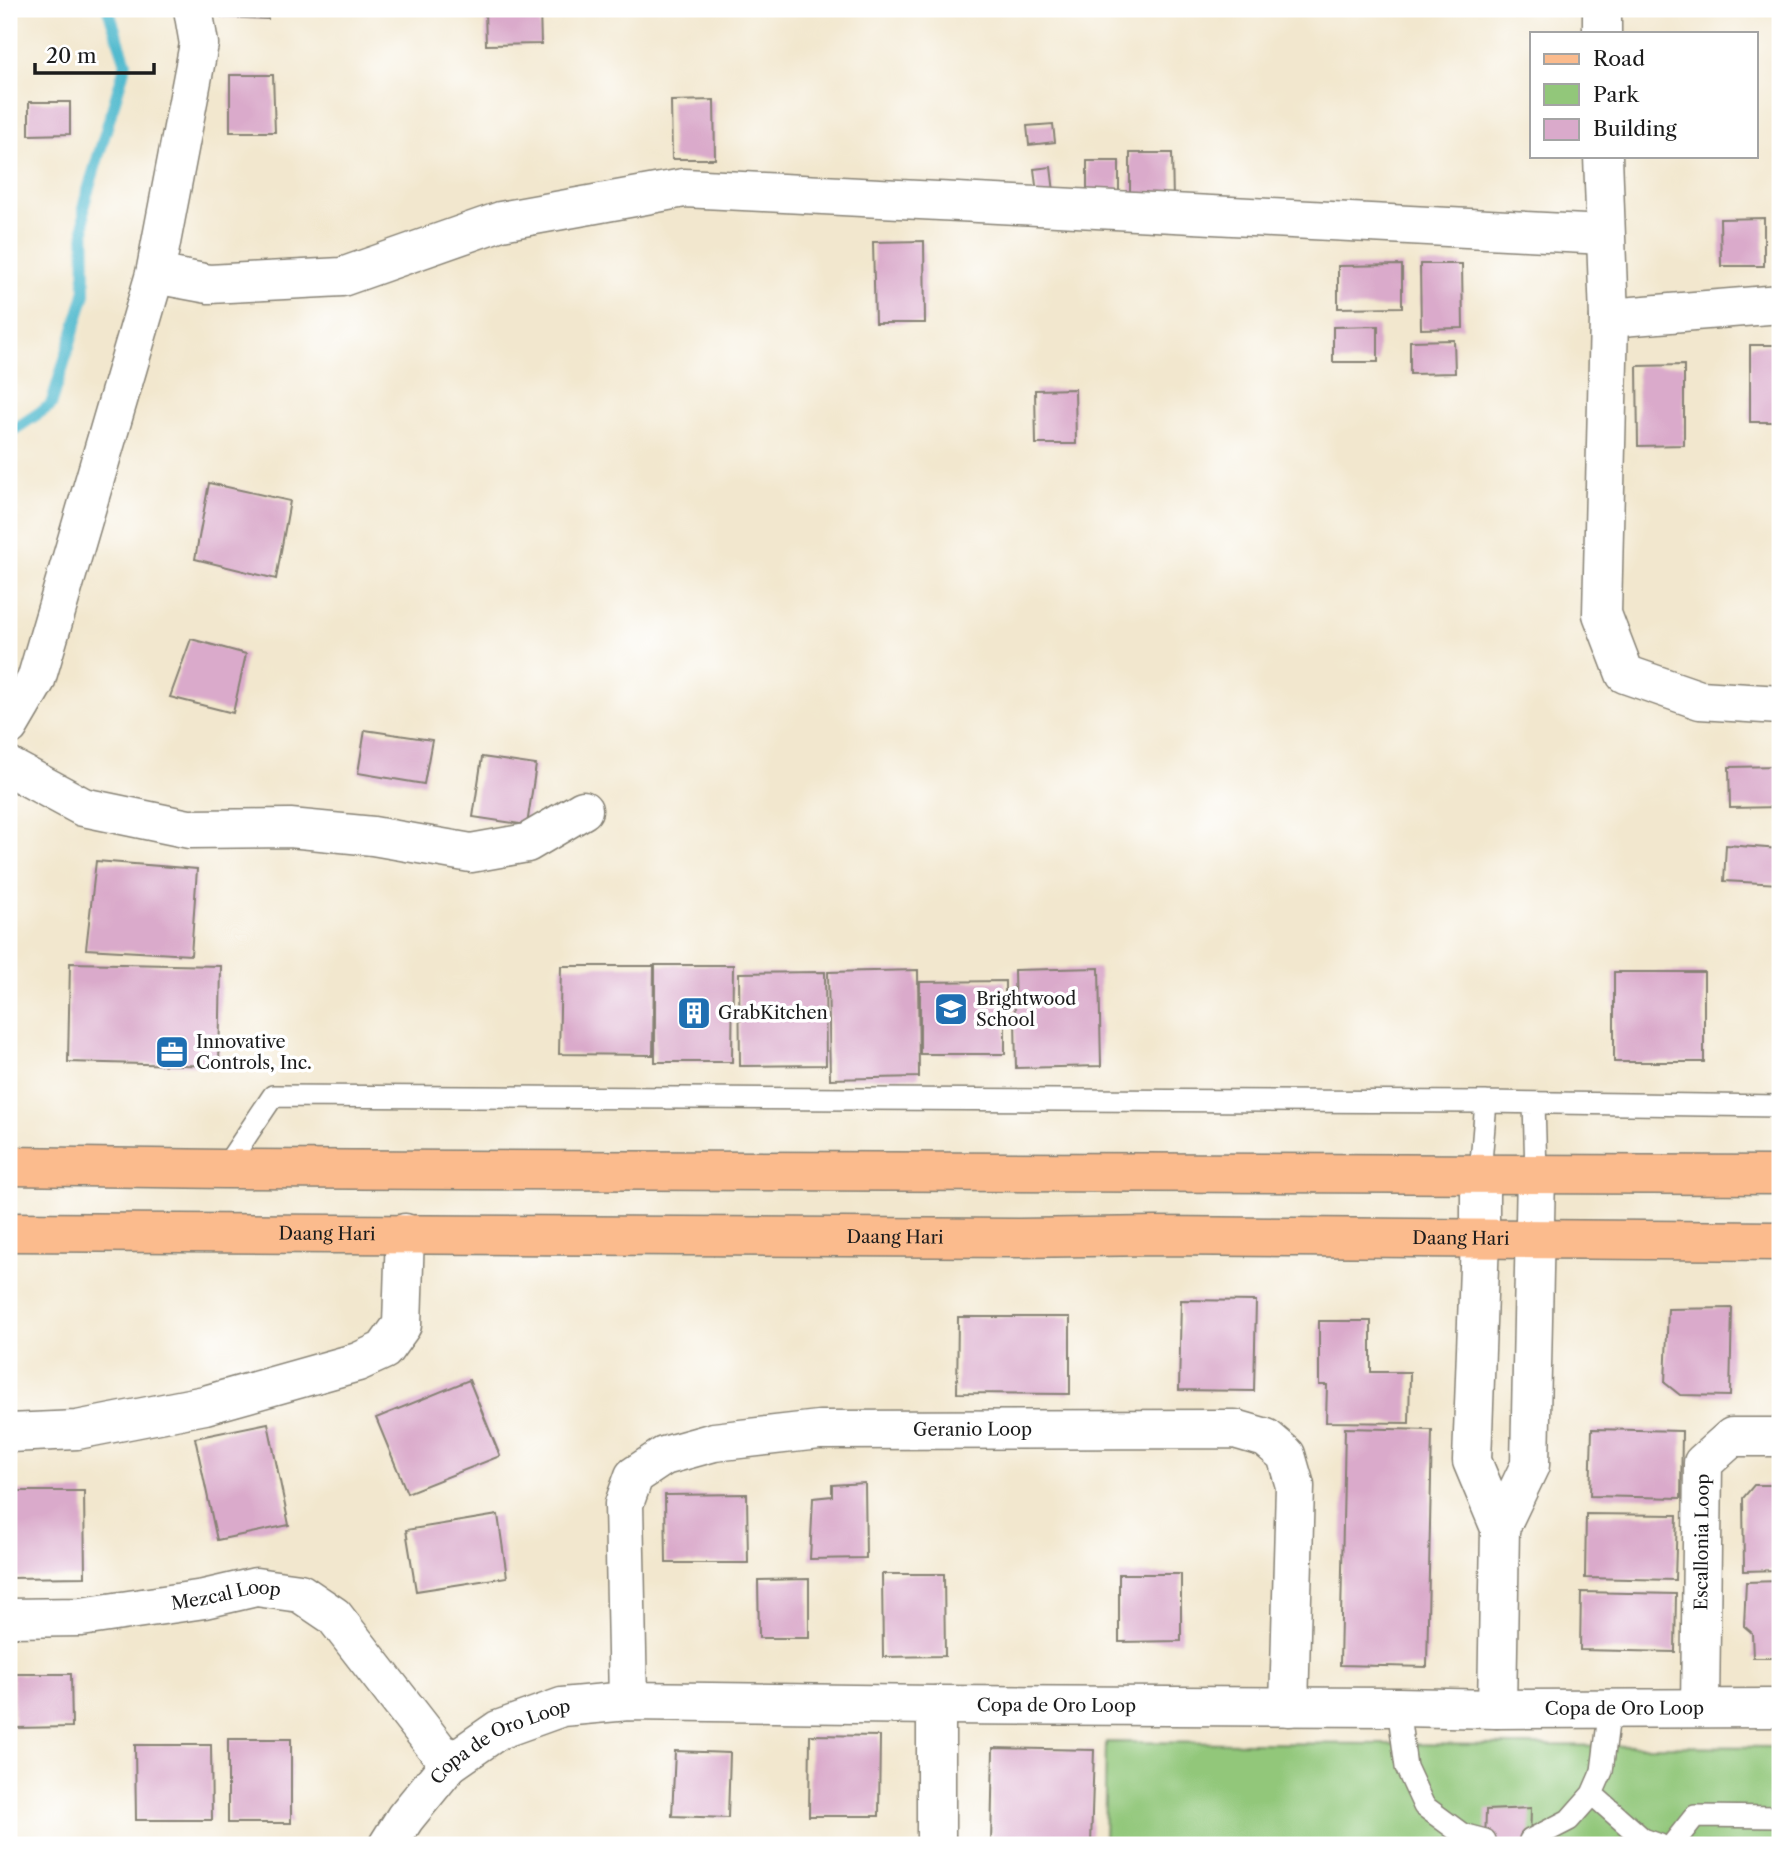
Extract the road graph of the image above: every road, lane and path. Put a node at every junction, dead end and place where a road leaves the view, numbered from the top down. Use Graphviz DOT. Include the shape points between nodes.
graph roads {
  1 [pos="193,9"];
  2 [pos="1602,9"];
  3 [pos="1602,32"];
  4 [pos="1603,158"];
  5 [pos="1605,235"];
  6 [pos="155,274"];
  7 [pos="1780,304"];
  8 [pos="1609,318"];
  9 [pos="1780,705"];
  10 [pos="9,726"];
  11 [pos="9,767"];
  12 [pos="583,810"];
  13 [pos="1486,1102"];
  14 [pos="1534,1102"];
  15 [pos="1780,1106"];
  16 [pos="9,1166"];
  17 [pos="224,1169"];
  18 [pos="1536,1173"];
  19 [pos="1480,1174"];
  20 [pos="1780,1175"];
  21 [pos="9,1232"];
  22 [pos="405,1233"];
  23 [pos="1480,1239"];
  24 [pos="1536,1239"];
  25 [pos="1780,1241"];
  26 [pos="9,1433"];
  27 [pos="1780,1437"];
  28 [pos="1500,1528"];
  29 [pos="9,1618"];
  30 [pos="628,1701"];
  31 [pos="936,1705"];
  32 [pos="1290,1707"];
  33 [pos="1398,1707"];
  34 [pos="1610,1707"];
  35 [pos="1700,1708"];
  36 [pos="1780,1708"];
  37 [pos="1497,1709"];
  38 [pos="449,1763"];
  39 [pos="1592,1794"];
  40 [pos="1780,1817"];
  41 [pos="1485,1840"];
  42 [pos="1530,1840"];
  43 [pos="388,1845"];
  44 [pos="936,1845"];
  45 [pos="1660,1845"];
  46 [pos="1672,1845"];
  1 -- 6 [label="street" via="199,44"];
  2 -- 3 [label="street"];
  4 -- 5 [label="street"];
  5 -- 6 [label="street" via="684,188 501,221 342,277 209,284"];
  5 -- 8 [label="street"];
  6 -- 10 [label="street" via="36,680"];
  7 -- 8 [label="street"];
  8 -- 9 [label="street" via="1602,614 1625,674 1700,700"];
  11 -- 12 [label="street" via="83,807 189,829 290,828 471,853 527,844"];
  13 -- 14 [label="lane"];
  13 -- 17 [label="lane" via="273,1096"];
  13 -- 19 [label="lane"];
  14 -- 15 [label="lane"];
  14 -- 18 [label="lane"];
  16 -- 17 [label="main road"];
  17 -- 19 [label="main road"];
  18 -- 19 [label="main road"];
  18 -- 20 [label="main road"];
  18 -- 24 [label="street"];
  19 -- 23 [label="street"];
  21 -- 22 [label="main road, Daang Hari"];
  22 -- 23 [label="main road, Daang Hari"];
  22 -- 26 [label="street" via="402,1325 384,1350 358,1362 205,1405 77,1430"];
  23 -- 24 [label="main road, Daang Hari"];
  23 -- 28 [label="street" via="1472,1461"];
  24 -- 25 [label="main road, Daang Hari"];
  24 -- 28 [label="street" via="1531,1465"];
  27 -- 35 [label="street, Escallonia Loop" via="1731,1437 1703,1464"];
  28 -- 37 [label="street"];
  29 -- 38 [label="street, Mezcal Loop" via="81,1618 256,1587 300,1593 334,1616"];
  30 -- 31 [label="street, Copa de Oro Loop"];
  30 -- 32 [label="street, Geranio Loop" via="624,1504 634,1476 664,1455 714,1442 819,1430 1235,1429 1266,1438 1286,1455 1295,1486"];
  30 -- 38 [label="street, Copa de Oro Loop" via="562,1707 498,1730"];
  31 -- 32 [label="street, Copa de Oro Loop"];
  31 -- 44 [label="street"];
  32 -- 33 [label="street, Copa de Oro Loop"];
  33 -- 37 [label="street, Copa de Oro Loop"];
  33 -- 41 [label="lane" via="1406,1768 1424,1807 1462,1834"];
  34 -- 35 [label="street, Copa de Oro Loop"];
  34 -- 37 [label="street, Copa de Oro Loop"];
  34 -- 39 [label="lane" via="1602,1772"];
  35 -- 36 [label="street, Copa de Oro Loop"];
  38 -- 43 [label="street, Copa de Oro Loop"];
  39 -- 42 [label="lane" via="1569,1820"];
  39 -- 45 [label="lane" via="1643,1839"];
  40 -- 46 [label="lane" via="1695,1816"];
}
